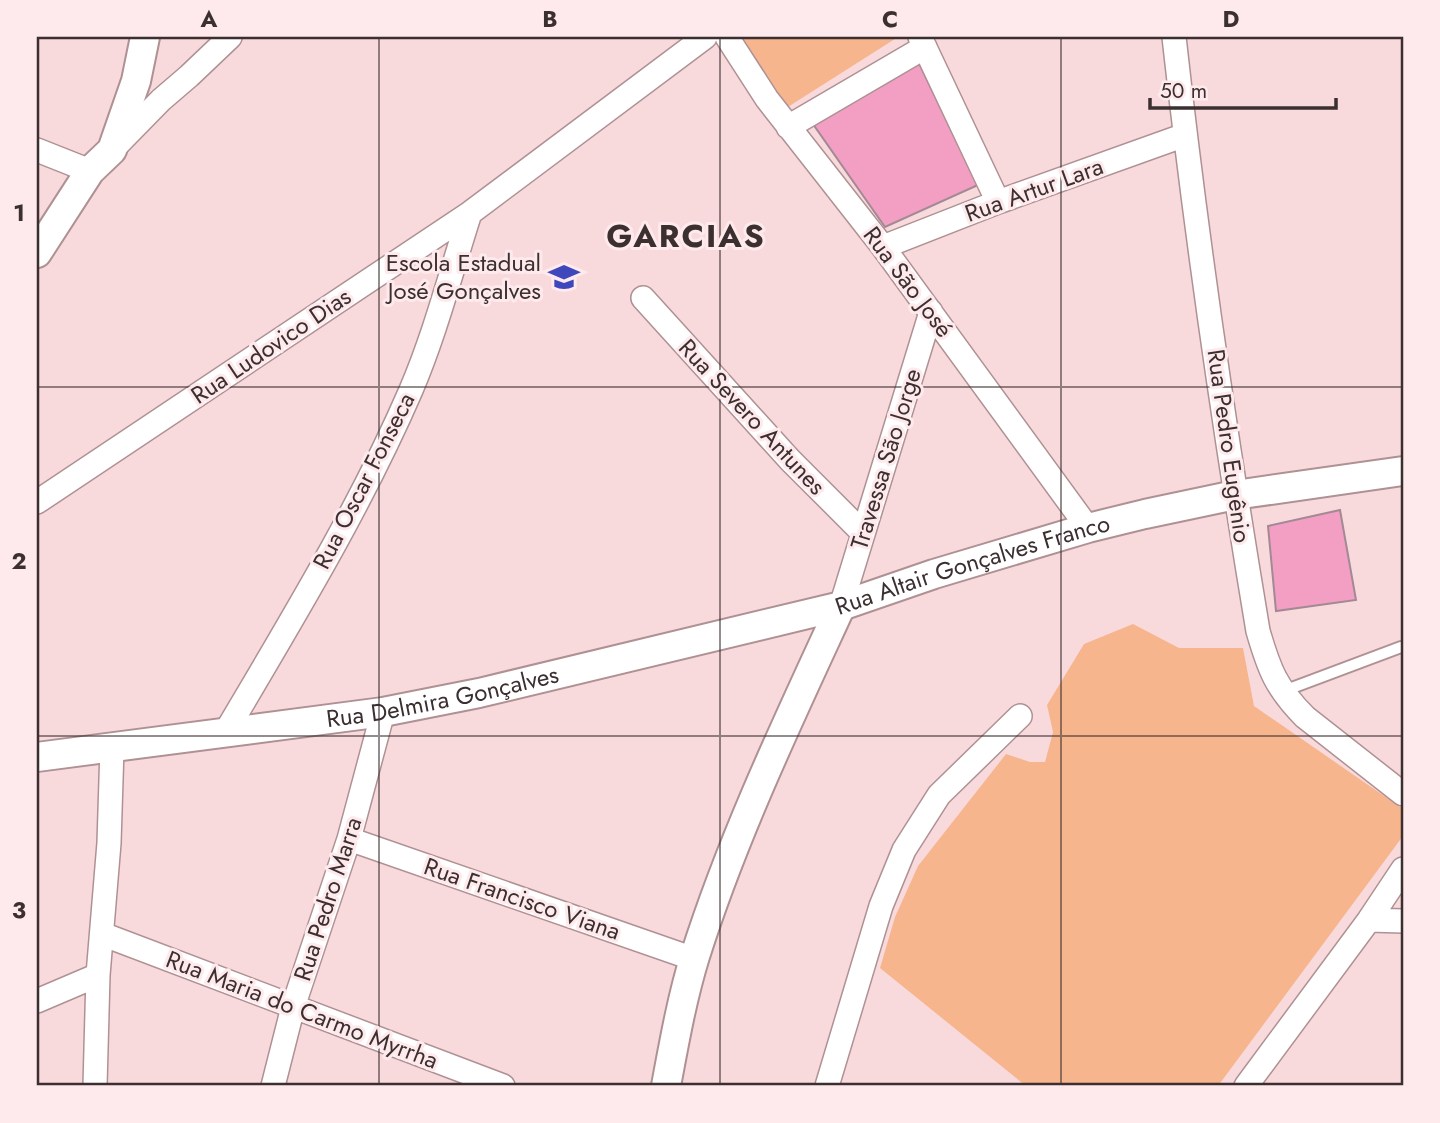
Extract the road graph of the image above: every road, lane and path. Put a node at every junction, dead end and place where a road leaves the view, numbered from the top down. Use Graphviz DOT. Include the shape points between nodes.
graph roads {
  1 [pos="145,37"];
  2 [pos="230,37"];
  3 [pos="705,37"];
  4 [pos="727,37"];
  5 [pos="1174,37"];
  6 [pos="923,42"];
  7 [pos="788,127"];
  8 [pos="1185,135"];
  9 [pos="37,150"];
  10 [pos="112,150"];
  11 [pos="90,170"];
  12 [pos="998,202"];
  13 [pos="470,213"];
  14 [pos="883,247"];
  15 [pos="37,253"];
  16 [pos="643,298"];
  17 [pos="931,313"];
  18 [pos="1403,471"];
  19 [pos="1235,495"];
  20 [pos="37,502"];
  21 [pos="1088,528"];
  22 [pos="863,533"];
  23 [pos="841,606"];
  24 [pos="1401,647"];
  25 [pos="1281,692"];
  26 [pos="383,712"];
  27 [pos="1020,716"];
  28 [pos="225,733"];
  29 [pos="112,748"];
  30 [pos="37,757"];
  31 [pos="1403,794"];
  32 [pos="349,839"];
  33 [pos="1403,869"];
  34 [pos="1368,920"];
  35 [pos="1403,921"];
  36 [pos="102,934"];
  37 [pos="694,959"];
  38 [pos="98,975"];
  39 [pos="37,1001"];
  40 [pos="293,1007"];
  41 [pos="95,1086"];
  42 [pos="273,1086"];
  43 [pos="503,1086"];
  44 [pos="666,1086"];
  45 [pos="827,1086"];
  46 [pos="1246,1086"];
  1 -- 10 [label="street" via="136,81"];
  2 -- 10 [label="street"];
  3 -- 13 [label="street, Rua Ludovico Dias"];
  4 -- 7 [label="street, Rua São José"];
  5 -- 8 [label="street, Rua Pedro Eugênio"];
  6 -- 7 [label="street"];
  6 -- 12 [label="street"];
  7 -- 14 [label="street, Rua São José"];
  8 -- 12 [label="street, Rua Artur Lara"];
  8 -- 19 [label="street, Rua Pedro Eugênio"];
  9 -- 11 [label="street"];
  10 -- 11 [label="street"];
  11 -- 15 [label="street"];
  12 -- 14 [label="street, Rua Artur Lara"];
  13 -- 20 [label="street, Rua Ludovico Dias"];
  13 -- 28 [label="street, Rua Oscar Fonseca" via="412,388 385,447"];
  14 -- 17 [label="street, Rua São José"];
  16 -- 22 [label="street, Rua Severo Antunes"];
  17 -- 21 [label="street, Rua São José"];
  17 -- 22 [label="street, Travessa São Jorge"];
  18 -- 19 [label="street, Rua Altair Gonçalves Franco"];
  19 -- 21 [label="street, Rua Altair Gonçalves Franco"];
  19 -- 25 [label="street, Rua Pedro Eugênio" via="1258,631"];
  21 -- 23 [label="street, Rua Altair Gonçalves Franco"];
  22 -- 23 [label="street, Travessa São Jorge"];
  23 -- 26 [label="street, Rua Delmira Gonçalves"];
  23 -- 37 [label="street, Rua Altair Gonçalves Franco" via="734,846"];
  24 -- 25 [label="lane"];
  25 -- 31 [label="street, Rua Pedro Eugênio" via="1305,717"];
  26 -- 28 [label="street, Rua Delmira Gonçalves"];
  26 -- 32 [label="street, Rua Pedro Marra"];
  27 -- 45 [label="street" via="939,795 904,850 881,906"];
  28 -- 29 [label="street, Rua Delmira Gonçalves"];
  29 -- 30 [label="street, Rua Delmira Gonçalves"];
  29 -- 36 [label="street"];
  32 -- 37 [label="street, Rua Francisco Viana"];
  32 -- 40 [label="street, Rua Pedro Marra"];
  33 -- 34 [label="street"];
  34 -- 35 [label="street"];
  34 -- 46 [label="street"];
  36 -- 38 [label="street"];
  36 -- 40 [label="street, Rua Maria do Carmo Myrrha"];
  37 -- 44 [label="street, Rua Altair Gonçalves Franco"];
  38 -- 39 [label="street"];
  38 -- 41 [label="street"];
  40 -- 42 [label="street, Rua Pedro Marra"];
  40 -- 43 [label="street, Rua Maria do Carmo Myrrha"];
}
